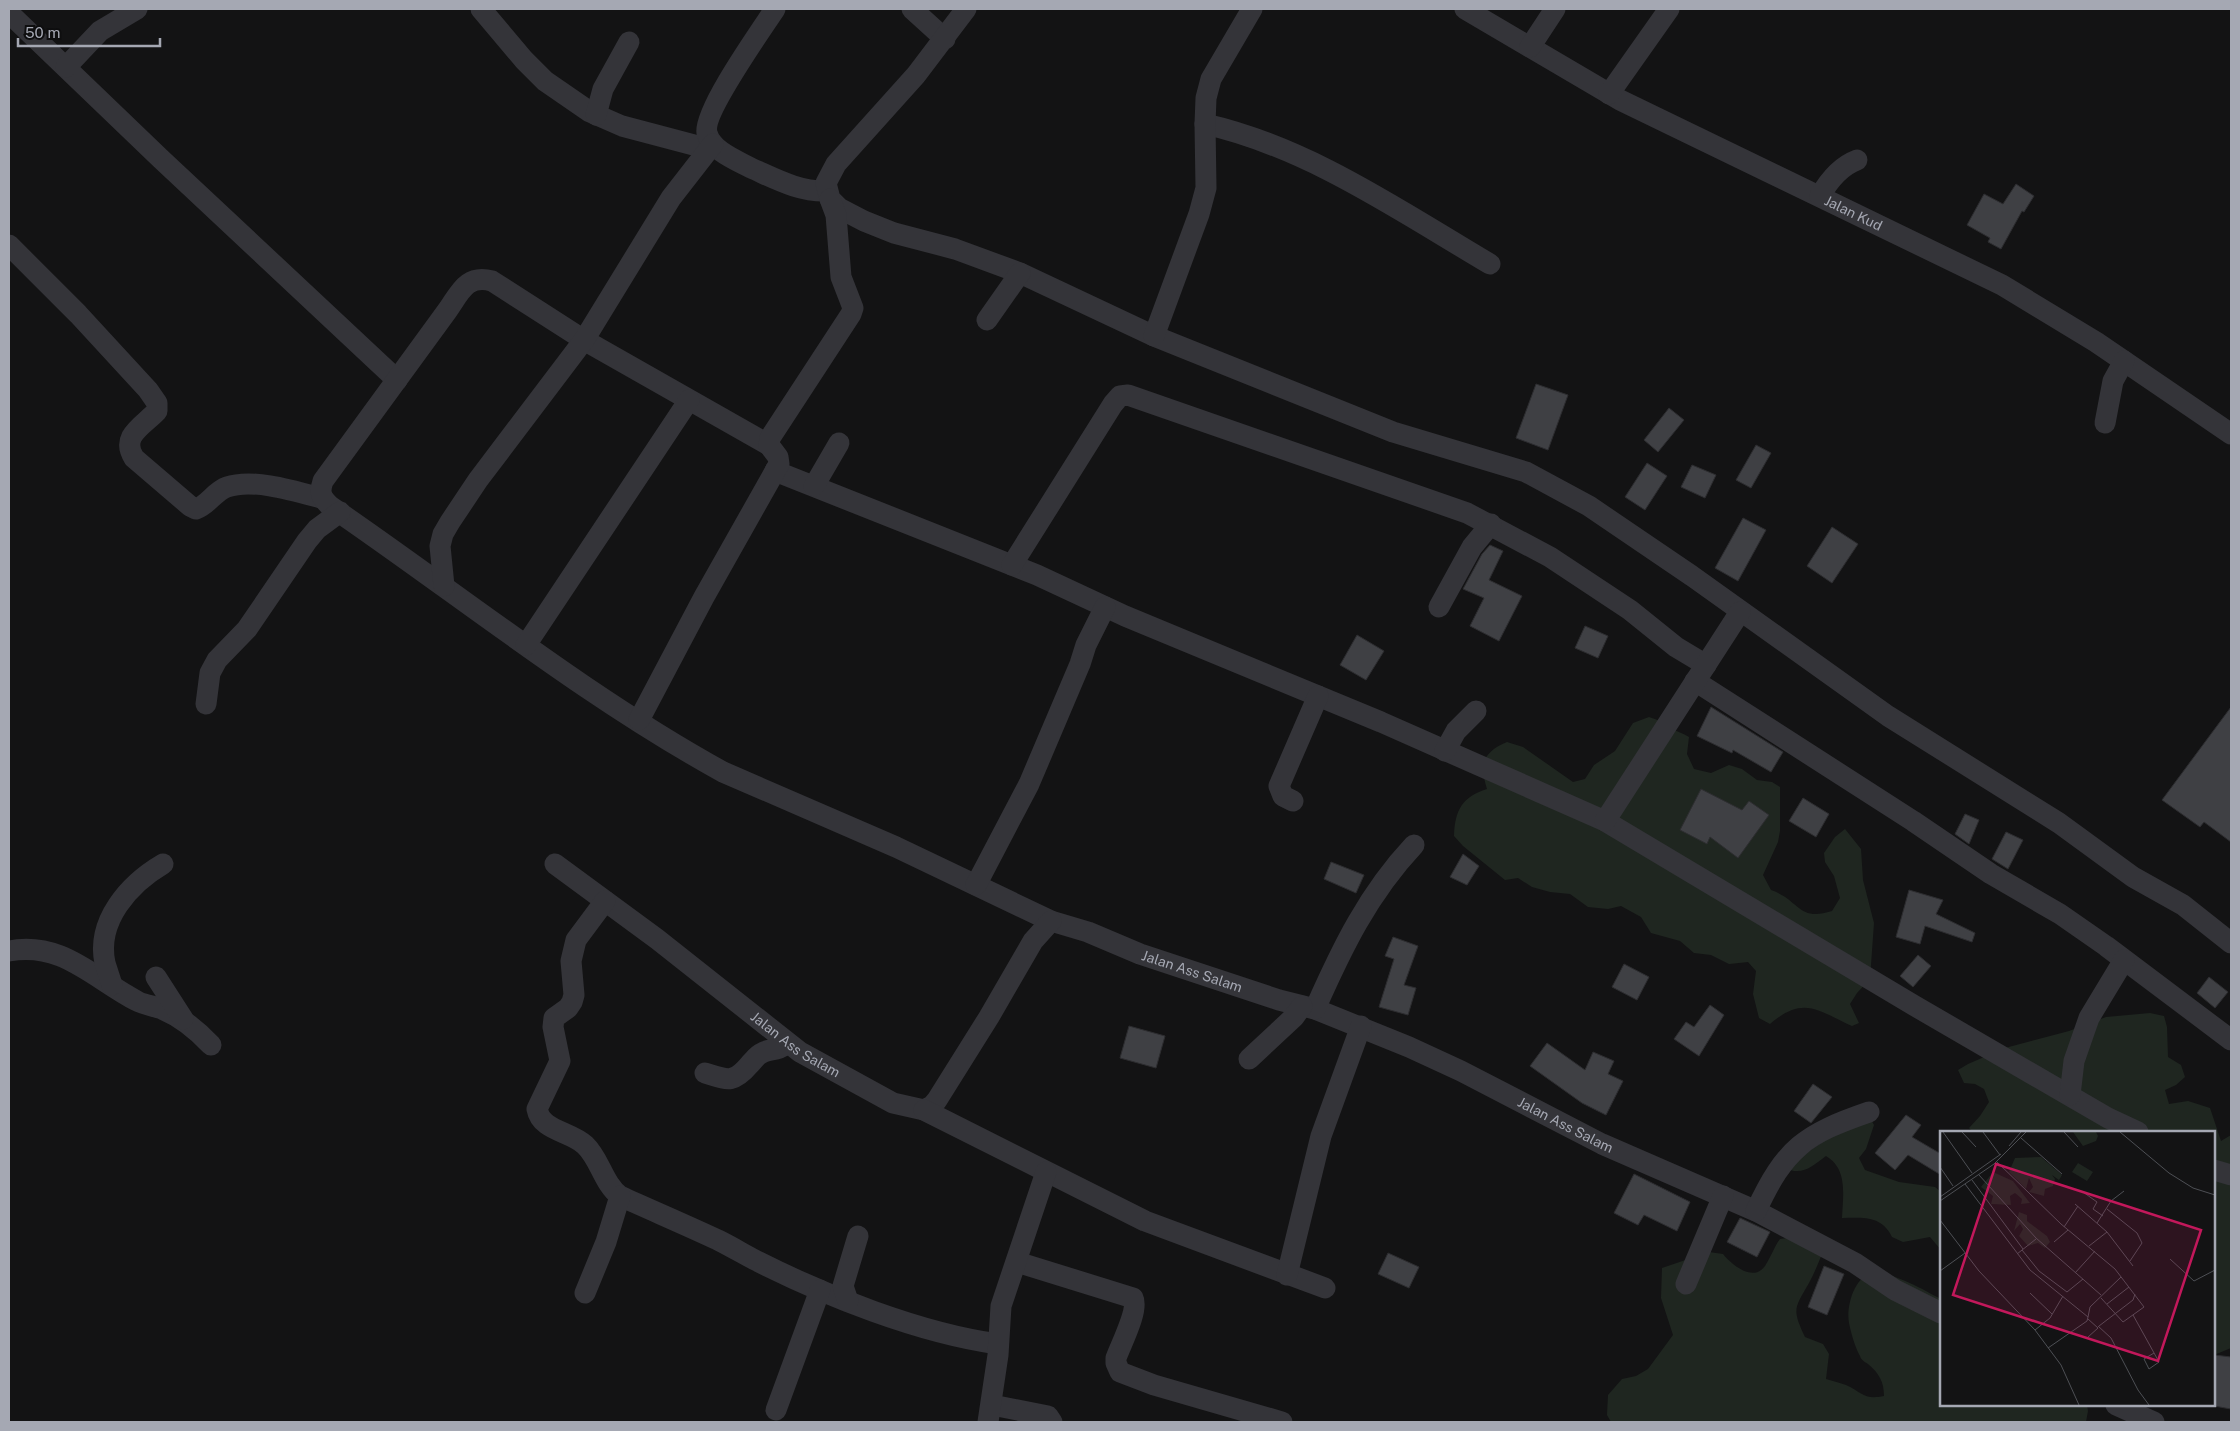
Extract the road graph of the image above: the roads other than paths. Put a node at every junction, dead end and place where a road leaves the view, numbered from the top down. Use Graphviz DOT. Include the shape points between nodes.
graph roads {
  1 [pos="136,9"];
  2 [pos="481,9"];
  3 [pos="775,9"];
  4 [pos="912,9"];
  5 [pos="966,9"];
  6 [pos="1252,9"];
  7 [pos="1465,9"];
  8 [pos="1555,9"];
  9 [pos="1669,9"];
  10 [pos="9,13"];
  11 [pos="944,39"];
  12 [pos="629,42"];
  13 [pos="1530,47"];
  14 [pos="66,67"];
  15 [pos="1609,94"];
  16 [pos="596,114"];
  17 [pos="1205,124"];
  18 [pos="711,147"];
  19 [pos="1857,160"];
  20 [pos="828,195"];
  21 [pos="1820,196"];
  22 [pos="9,245"];
  23 [pos="1490,264"];
  24 [pos="1020,273"];
  25 [pos="987,320"];
  26 [pos="1154,336"];
  27 [pos="584,340"];
  28 [pos="2124,361"];
  29 [pos="397,380"];
  30 [pos="689,400"];
  31 [pos="2105,423"];
  32 [pos="2231,434"];
  33 [pos="839,443"];
  34 [pos="769,445"];
  35 [pos="775,471"];
  36 [pos="814,486"];
  37 [pos="322,498"];
  38 [pos="340,512"];
  39 [pos="1491,524"];
  40 [pos="1012,565"];
  41 [pos="444,586"];
  42 [pos="1105,607"];
  43 [pos="1439,607"];
  44 [pos="1740,612"];
  45 [pos="526,644"];
  46 [pos="1700,673"];
  47 [pos="1318,696"];
  48 [pos="206,704"];
  49 [pos="1476,712"];
  50 [pos="638,720"];
  51 [pos="1445,751"];
  52 [pos="1293,801"];
  53 [pos="1605,821"];
  54 [pos="1414,845"];
  55 [pos="163,864"];
  56 [pos="555,864"];
  57 [pos="976,885"];
  58 [pos="605,901"];
  59 [pos="1052,920"];
  60 [pos="2231,943"];
  61 [pos="9,951"];
  62 [pos="2124,960"];
  63 [pos="156,977"];
  64 [pos="112,985"];
  65 [pos="1308,1007"];
  66 [pos="185,1022"];
  67 [pos="1361,1026"];
  68 [pos="2231,1040"];
  69 [pos="787,1043"];
  70 [pos="211,1045"];
  71 [pos="1249,1059"];
  72 [pos="705,1073"];
  73 [pos="2070,1095"];
  74 [pos="924,1110"];
  75 [pos="1869,1112"];
  76 [pos="2136,1131"];
  77 [pos="2215,1170"];
  78 [pos="1046,1172"];
  79 [pos="2231,1176"];
  80 [pos="620,1196"];
  81 [pos="1723,1196"];
  82 [pos="1756,1211"];
  83 [pos="858,1236"];
  84 [pos="1017,1262"];
  85 [pos="1287,1275"];
  86 [pos="1686,1284"];
  87 [pos="1325,1288"];
  88 [pos="820,1290"];
  89 [pos="584,1293"];
  90 [pos="848,1300"];
  91 [pos="1940,1312"];
  92 [pos="998,1344"];
  93 [pos="2118,1406"];
  94 [pos="776,1410"];
  95 [pos="990,1414"];
  96 [pos="1052,1422"];
  97 [pos="1282,1422"];
  98 [pos="2154,1422"];
  1 -- 14 [label="street" via="100,31"];
  2 -- 16 [label="street" via="546,81"];
  3 -- 18 [label="street" via="709,118 707,132"];
  4 -- 11 [label="street"];
  5 -- 11 [label="street"];
  6 -- 17 [label="street" via="1210,79"];
  7 -- 13 [label="street, Jalan Kud"];
  8 -- 13 [label="street"];
  9 -- 15 [label="street"];
  10 -- 14 [label="street"];
  11 -- 20 [label="street" via="836,164 826,183"];
  12 -- 16 [label="street" via="604,89"];
  13 -- 15 [label="street, Jalan Kud"];
  14 -- 29 [label="street"];
  15 -- 21 [label="street, Jalan Kud"];
  16 -- 18 [label="street" via="658,137"];
  17 -- 23 [label="street" via="1277,147 1320,167"];
  17 -- 26 [label="street" via="1206,188"];
  18 -- 20 [label="street" via="790,186"];
  18 -- 27 [label="street" via="671,198"];
  19 -- 21 [label="street" via="1828,183"];
  20 -- 24 [label="street" via="840,208 894,233 955,249"];
  20 -- 34 [label="street" via="836,215 841,277 853,308 770,438"];
  21 -- 28 [label="street, Jalan Kud" via="2002,285"];
  22 -- 37 [label="street" via="148,390 157,403 157,411 133,434 128,441 128,449 134,458 190,506 201,507 225,487 244,484 294,490"];
  24 -- 25 [label="street"];
  24 -- 26 [label="street"];
  26 -- 44 [label="street" via="1393,432 1532,475 1590,506"];
  27 -- 29 [label="street" via="492,281 476,279 468,283"];
  27 -- 30 [label="street"];
  27 -- 41 [label="street" via="478,480 443,534 440,546"];
  28 -- 31 [label="street" via="2113,381"];
  28 -- 32 [label="street, Jalan Kud"];
  29 -- 37 [label="street" via="324,481 320,490"];
  30 -- 34 [label="street"];
  30 -- 45 [label="street"];
  33 -- 36 [label="street"];
  34 -- 35 [label="street" via="778,457"];
  35 -- 36 [label="street"];
  35 -- 50 [label="street"];
  36 -- 40 [label="street"];
  37 -- 38 [label="street, Jalan Ass Salam"];
  38 -- 41 [label="street, Jalan Ass Salam"];
  38 -- 48 [label="street" via="307,541 248,629 217,660 210,672"];
  39 -- 40 [label="street" via="1128,395 1120,396 1113,404"];
  39 -- 43 [label="street" via="1472,547"];
  39 -- 46 [label="street" via="1550,557 1630,610 1676,647"];
  40 -- 42 [label="street"];
  41 -- 45 [label="street, Jalan Ass Salam"];
  42 -- 47 [label="street"];
  42 -- 57 [label="street" via="1029,784"];
  44 -- 46 [label="street"];
  44 -- 60 [label="street" via="1888,716 2059,823 2132,877 2183,905"];
  45 -- 50 [label="street, Jalan Ass Salam"];
  46 -- 53 [label="street"];
  46 -- 62 [label="street" via="1991,874 2060,914"];
  47 -- 51 [label="street"];
  47 -- 52 [label="street" via="1279,786 1282,796"];
  49 -- 51 [label="street" via="1456,730"];
  50 -- 57 [label="street, Jalan Ass Salam" via="732,776"];
  51 -- 53 [label="street"];
  53 -- 73 [label="street"];
  54 -- 65 [label="street" via="1386,876 1362,912"];
  55 -- 64 [label="street" via="134,885 107,924 105,961"];
  56 -- 58 [label="street, Jalan Ass Salam"];
  57 -- 59 [label="street, Jalan Ass Salam"];
  58 -- 69 [label="street, Jalan Ass Salam"];
  58 -- 80 [label="street" via="576,940 571,961 574,995 568,1008 554,1018 560,1061 537,1109 544,1123 585,1145"];
  59 -- 65 [label="street, Jalan Ass Salam" via="1140,954"];
  59 -- 74 [label="street" via="1033,941 937,1100"];
  61 -- 64 [label="street" via="25,948 58,954"];
  62 -- 68 [label="street"];
  62 -- 73 [label="street" via="2090,1018 2074,1061"];
  63 -- 66 [label="street"];
  64 -- 66 [label="street" via="138,1002"];
  65 -- 67 [label="street, Jalan Ass Salam"];
  65 -- 71 [label="street"];
  66 -- 70 [label="street"];
  67 -- 81 [label="street, Jalan Ass Salam" via="1461,1071 1602,1144"];
  67 -- 85 [label="street" via="1320,1136"];
  69 -- 72 [label="street" via="777,1050 759,1054 739,1076 731,1079"];
  69 -- 74 [label="street, Jalan Ass Salam" via="893,1103"];
  73 -- 76 [label="street"];
  74 -- 78 [label="street, Jalan Ass Salam"];
  75 -- 82 [label="street" via="1813,1134 1802,1142 1784,1161"];
  77 -- 79 [label="street"];
  78 -- 84 [label="street"];
  78 -- 85 [label="street, Jalan Ass Salam" via="1144,1221"];
  80 -- 88 [label="street"];
  80 -- 89 [label="street" via="606,1242"];
  81 -- 82 [label="street, Jalan Ass Salam"];
  81 -- 86 [label="street"];
  82 -- 91 [label="street, Jalan Ass Salam"];
  83 -- 90 [label="street" via="843,1286"];
  84 -- 92 [label="street" via="1001,1306"];
  84 -- 97 [label="street" via="1132,1298 1133,1314 1116,1358 1120,1372"];
  85 -- 87 [label="street, Jalan Ass Salam"];
  88 -- 90 [label="street"];
  88 -- 94 [label="street"];
  90 -- 92 [label="street" via="921,1327"];
  92 -- 95 [label="street"];
  93 -- 98 [label="street"];
  95 -- 96 [label="street" via="1048,1416"];
}
